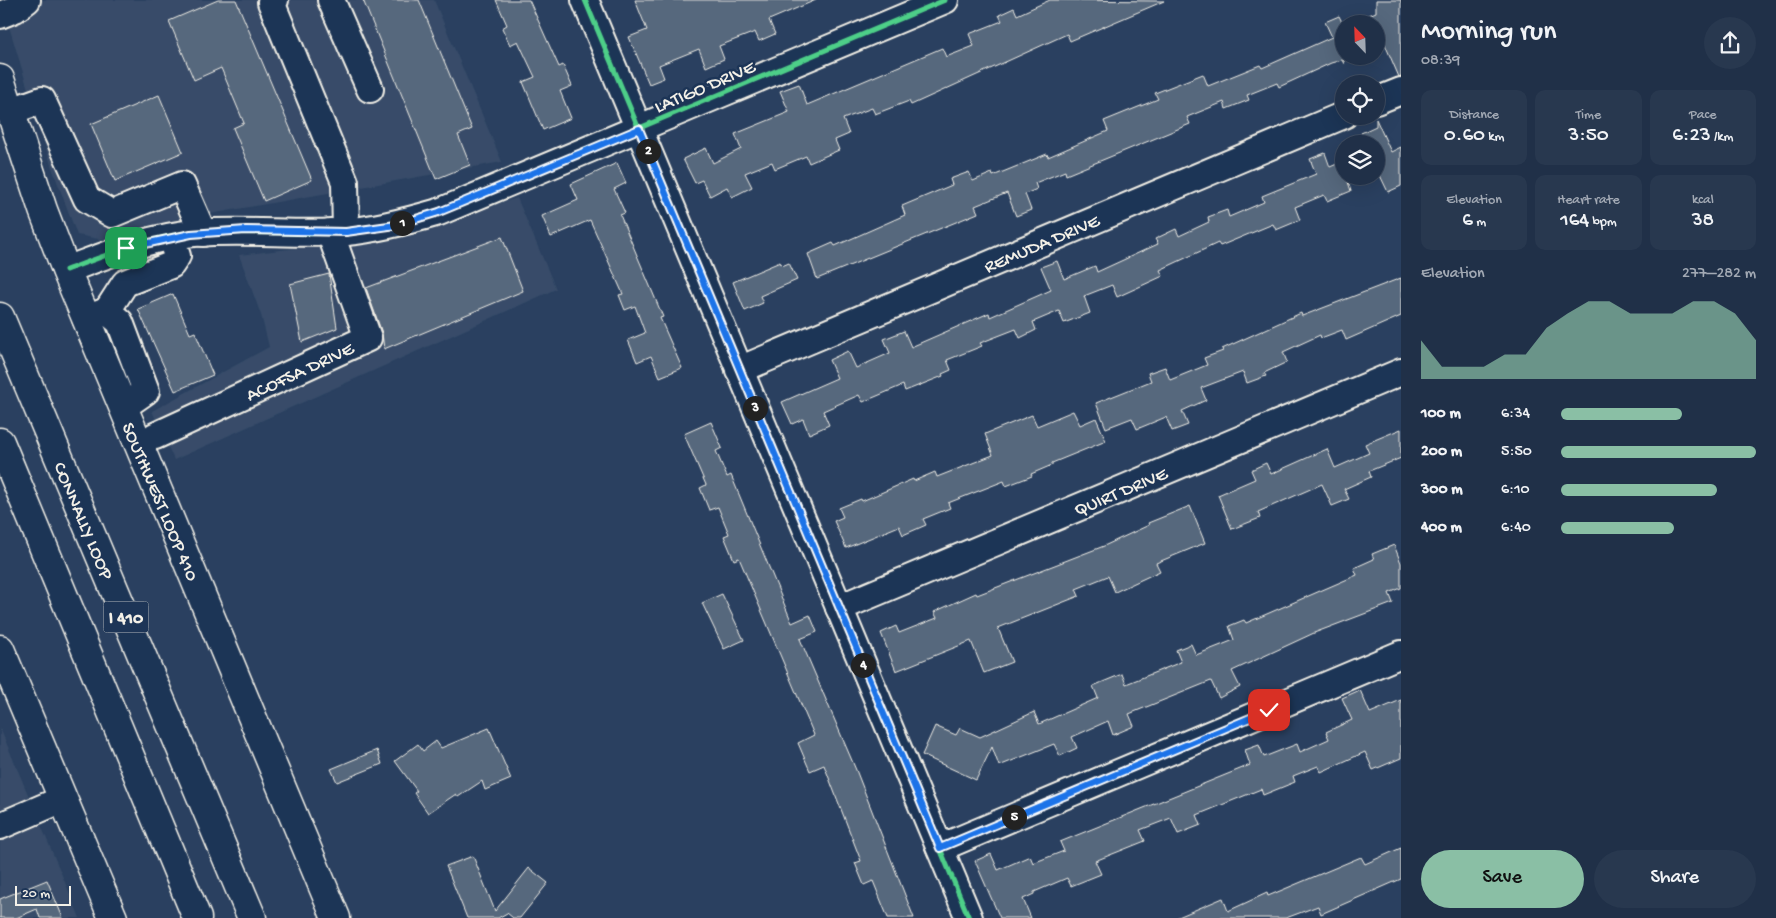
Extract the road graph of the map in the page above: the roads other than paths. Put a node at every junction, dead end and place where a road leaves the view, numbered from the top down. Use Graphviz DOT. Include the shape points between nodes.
graph roads {
  1 [pos="27,0"];
  2 [pos="275,0"];
  3 [pos="332,0"];
  4 [pos="585,0"];
  5 [pos="945,0"];
  6 [pos="0,15"];
  7 [pos="0,79"];
  8 [pos="370,89"];
  9 [pos="1401,91"];
  10 [pos="1385,97"];
  11 [pos="11,111"];
  12 [pos="1335,119"];
  13 [pos="639,129"];
  14 [pos="112,214"];
  15 [pos="338,232"];
  16 [pos="204,233"];
  17 [pos="172,238"];
  18 [pos="126,248"];
  19 [pos="66,270"];
  20 [pos="136,277"];
  21 [pos="96,315"];
  22 [pos="0,317"];
  23 [pos="739,370"];
  24 [pos="1401,372"];
  25 [pos="155,436"];
  26 [pos="0,442"];
  27 [pos="839,608"];
  28 [pos="0,649"];
  29 [pos="1401,654"];
  30 [pos="63,799"];
  31 [pos="0,826"];
  32 [pos="940,848"];
  33 [pos="114,918"];
  34 [pos="196,918"];
  35 [pos="252,918"];
  36 [pos="336,918"];
  37 [pos="969,918"];
  1 -- 6 [label="street"];
  2 -- 15 [label="street" via="271,2 345,182"];
  3 -- 8 [label="street"];
  4 -- 13 [label="street"];
  5 -- 13 [label="street, LATIGO DRIVE"];
  7 -- 11 [label="main road, SOUTHWEST LOOP 410"];
  9 -- 10 [label="street"];
  11 -- 14 [label="street" via="42,100 87,199"];
  11 -- 19 [label="main road, SOUTHWEST LOOP 410"];
  12 -- 23 [label="street, REMUDA DRIVE"];
  13 -- 15 [label="street, LATIGO DRIVE" via="439,212 396,225"];
  13 -- 23 [label="street"];
  14 -- 16 [label="street" via="182,185"];
  14 -- 18 [label="street"];
  15 -- 16 [label="street, LATIGO DRIVE" via="246,230"];
  15 -- 25 [label="street, ACOFSA DRIVE" via="368,338"];
  16 -- 17 [label="street, LATIGO DRIVE"];
  17 -- 18 [label="street, LATIGO DRIVE"];
  17 -- 20 [label="street" via="178,256 171,265"];
  18 -- 19 [label="street, LATIGO DRIVE"];
  18 -- 20 [label="street"];
  19 -- 21 [label="main road, SOUTHWEST LOOP 410"];
  20 -- 21 [label="street" via="125,283"];
  21 -- 36 [label="main road, SOUTHWEST LOOP 410" via="123,408"];
  22 -- 35 [label="main road, CONNALLY LOOP / I 410"];
  23 -- 27 [label="street"];
  24 -- 27 [label="street, QUIRT DRIVE"];
  26 -- 34 [label="main road, I 410"];
  27 -- 32 [label="street"];
  28 -- 30 [label="main road"];
  29 -- 32 [label="street"];
  30 -- 31 [label="street"];
  30 -- 33 [label="main road"];
  32 -- 37 [label="street"];
}
